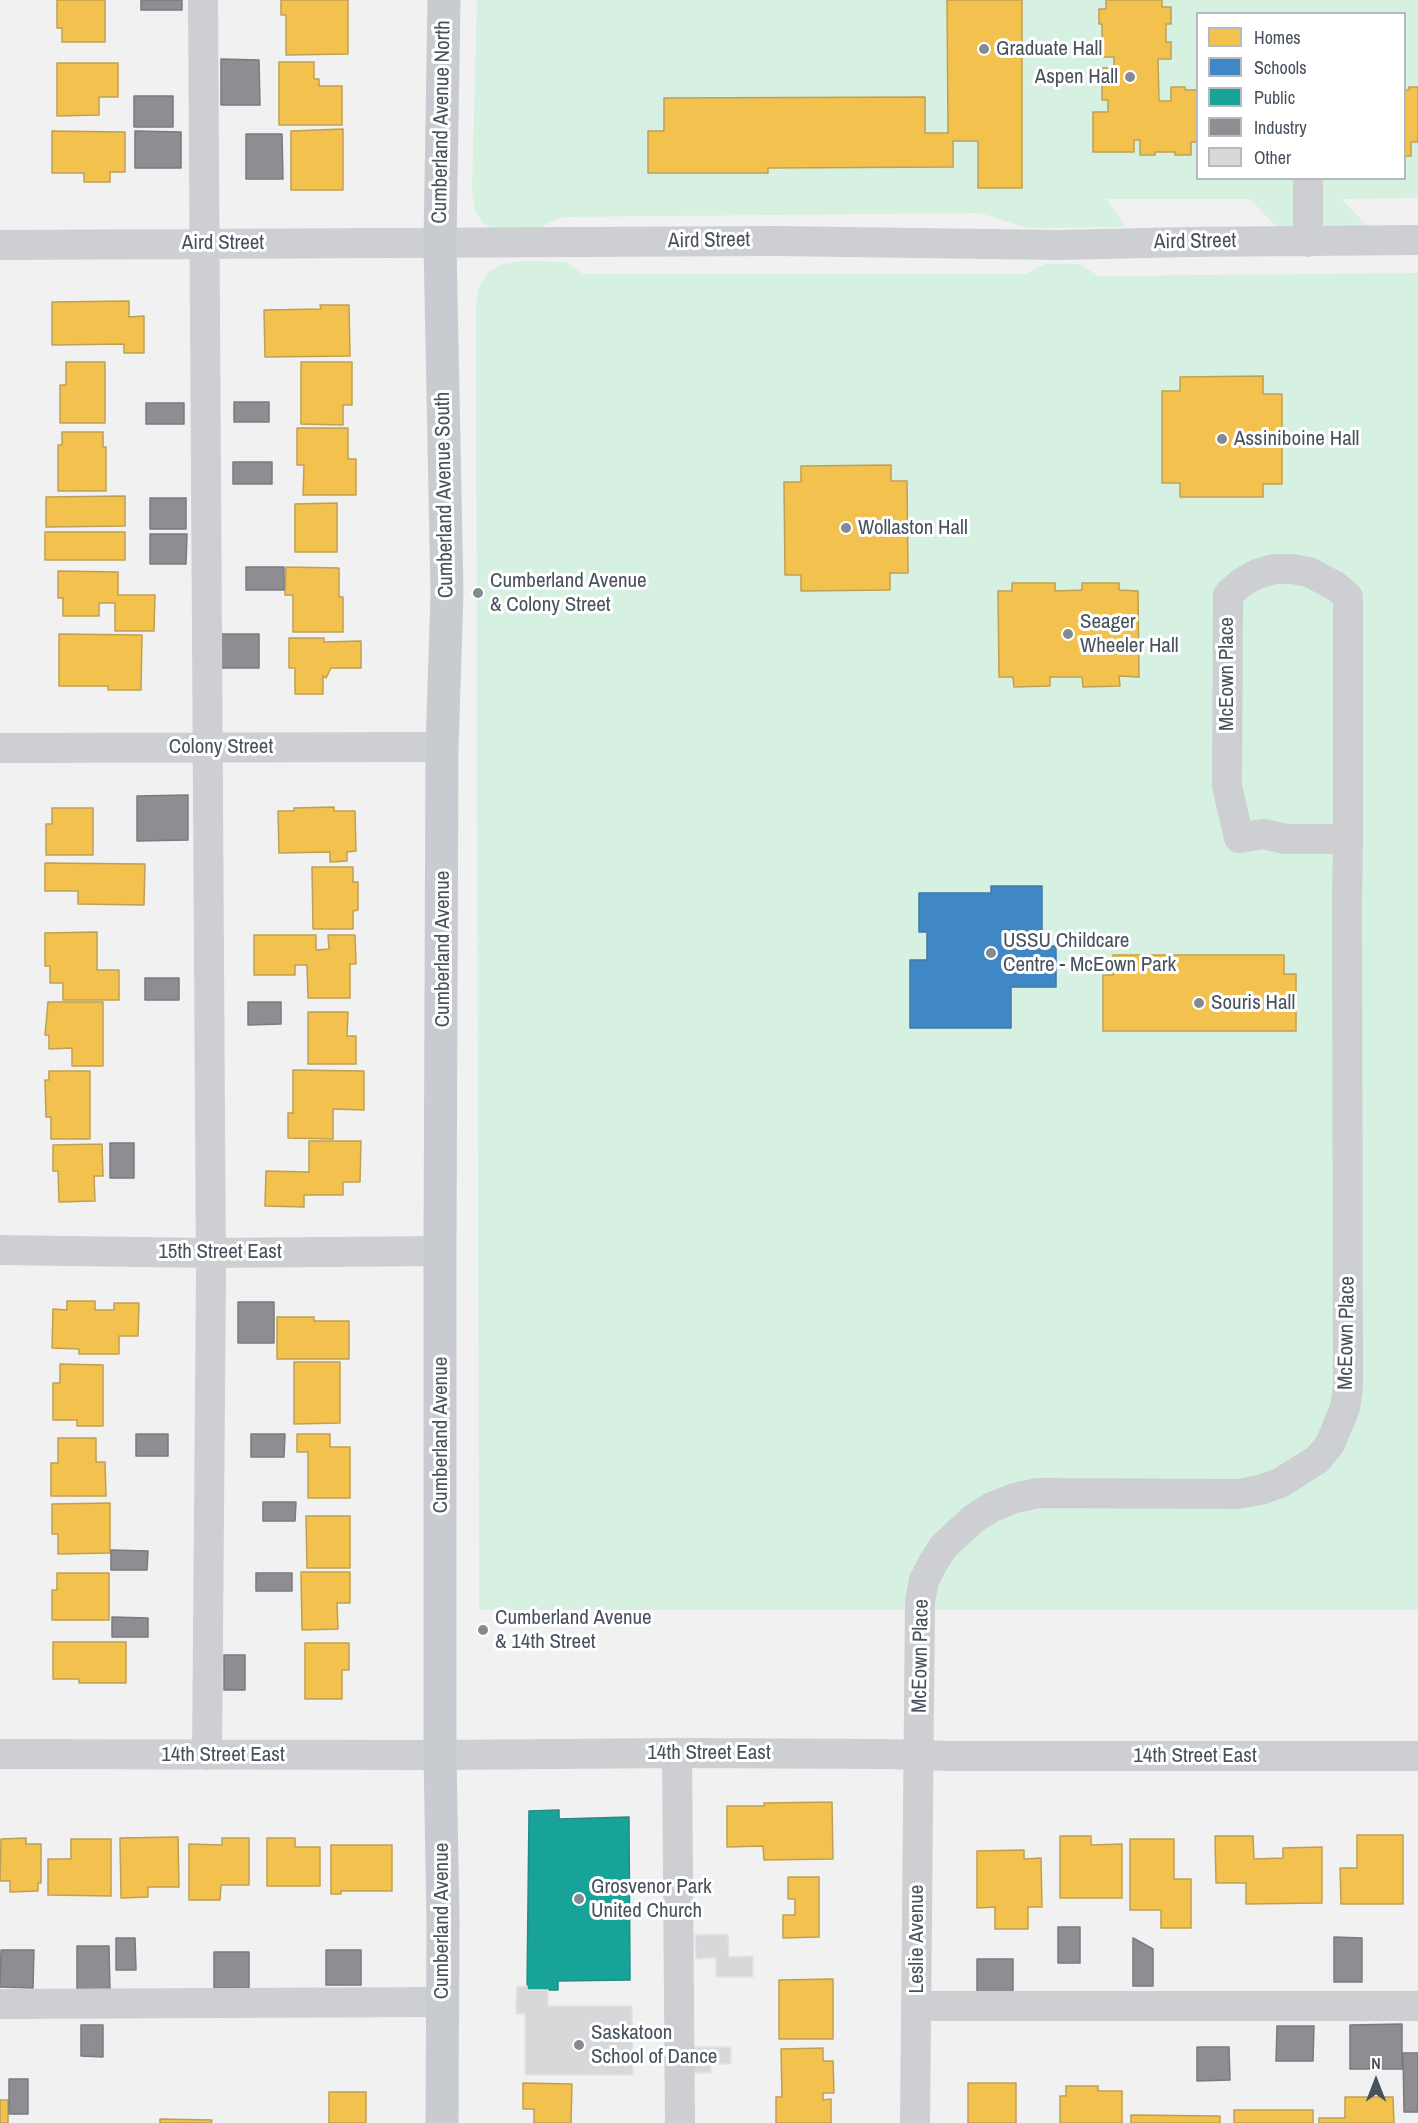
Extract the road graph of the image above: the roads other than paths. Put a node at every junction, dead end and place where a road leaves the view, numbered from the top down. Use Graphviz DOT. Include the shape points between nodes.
graph roads {
  1 [pos="203,0"];
  2 [pos="444,0"];
  3 [pos="1308,180"];
  4 [pos="1418,240"];
  5 [pos="1308,242"];
  6 [pos="204,243"];
  7 [pos="440,243"];
  8 [pos="0,245"];
  9 [pos="207,747"];
  10 [pos="442,747"];
  11 [pos="0,748"];
  12 [pos="1348,839"];
  13 [pos="0,1250"];
  14 [pos="440,1251"];
  15 [pos="210,1253"];
  16 [pos="677,1753"];
  17 [pos="0,1754"];
  18 [pos="207,1755"];
  19 [pos="440,1755"];
  20 [pos="918,1755"];
  21 [pos="1418,1756"];
  22 [pos="442,2002"];
  23 [pos="0,2004"];
  24 [pos="916,2006"];
  25 [pos="1418,2006"];
  26 [pos="442,2123"];
  27 [pos="680,2123"];
  28 [pos="915,2123"];
  1 -- 6 [label="street"];
  2 -- 7 [label="main road, Cumberland Avenue North"];
  3 -- 5 [label="street"];
  4 -- 5 [label="street, Aird Street"];
  5 -- 7 [label="street, Aird Street"];
  6 -- 7 [label="street, Aird Street"];
  6 -- 8 [label="street, Aird Street"];
  6 -- 9 [label="street"];
  7 -- 10 [label="main road, Cumberland Avenue South" via="447,594"];
  9 -- 10 [label="street, Colony Street"];
  9 -- 11 [label="street, Colony Street"];
  9 -- 15 [label="street"];
  10 -- 14 [label="main road, Cumberland Avenue"];
  12 -- 12 [label="street, McEown Place" via="1348,597 1309,572 1274,569 1257,574 1228,595 1227,786 1239,838 1263,834 1286,839"];
  12 -- 20 [label="street, McEown Place" via="1348,1387 1334,1435 1317,1459 1280,1483 1260,1490 1238,1494 1038,1493 1015,1498 974,1519 943,1547 924,1580 920,1601"];
  13 -- 15 [label="street, 15th Street East"];
  14 -- 15 [label="street, 15th Street East"];
  14 -- 19 [label="main road, Cumberland Avenue"];
  15 -- 18 [label="street"];
  16 -- 19 [label="street, 14th Street East"];
  16 -- 20 [label="street, 14th Street East"];
  16 -- 27 [label="street"];
  17 -- 18 [label="street, 14th Street East"];
  18 -- 19 [label="street, 14th Street East"];
  19 -- 22 [label="main road, Cumberland Avenue"];
  20 -- 21 [label="street, 14th Street East"];
  20 -- 24 [label="street, Leslie Avenue"];
  22 -- 23 [label="street"];
  22 -- 26 [label="main road, Cumberland Avenue"];
  24 -- 25 [label="street"];
  24 -- 28 [label="street, Leslie Avenue"];
}
